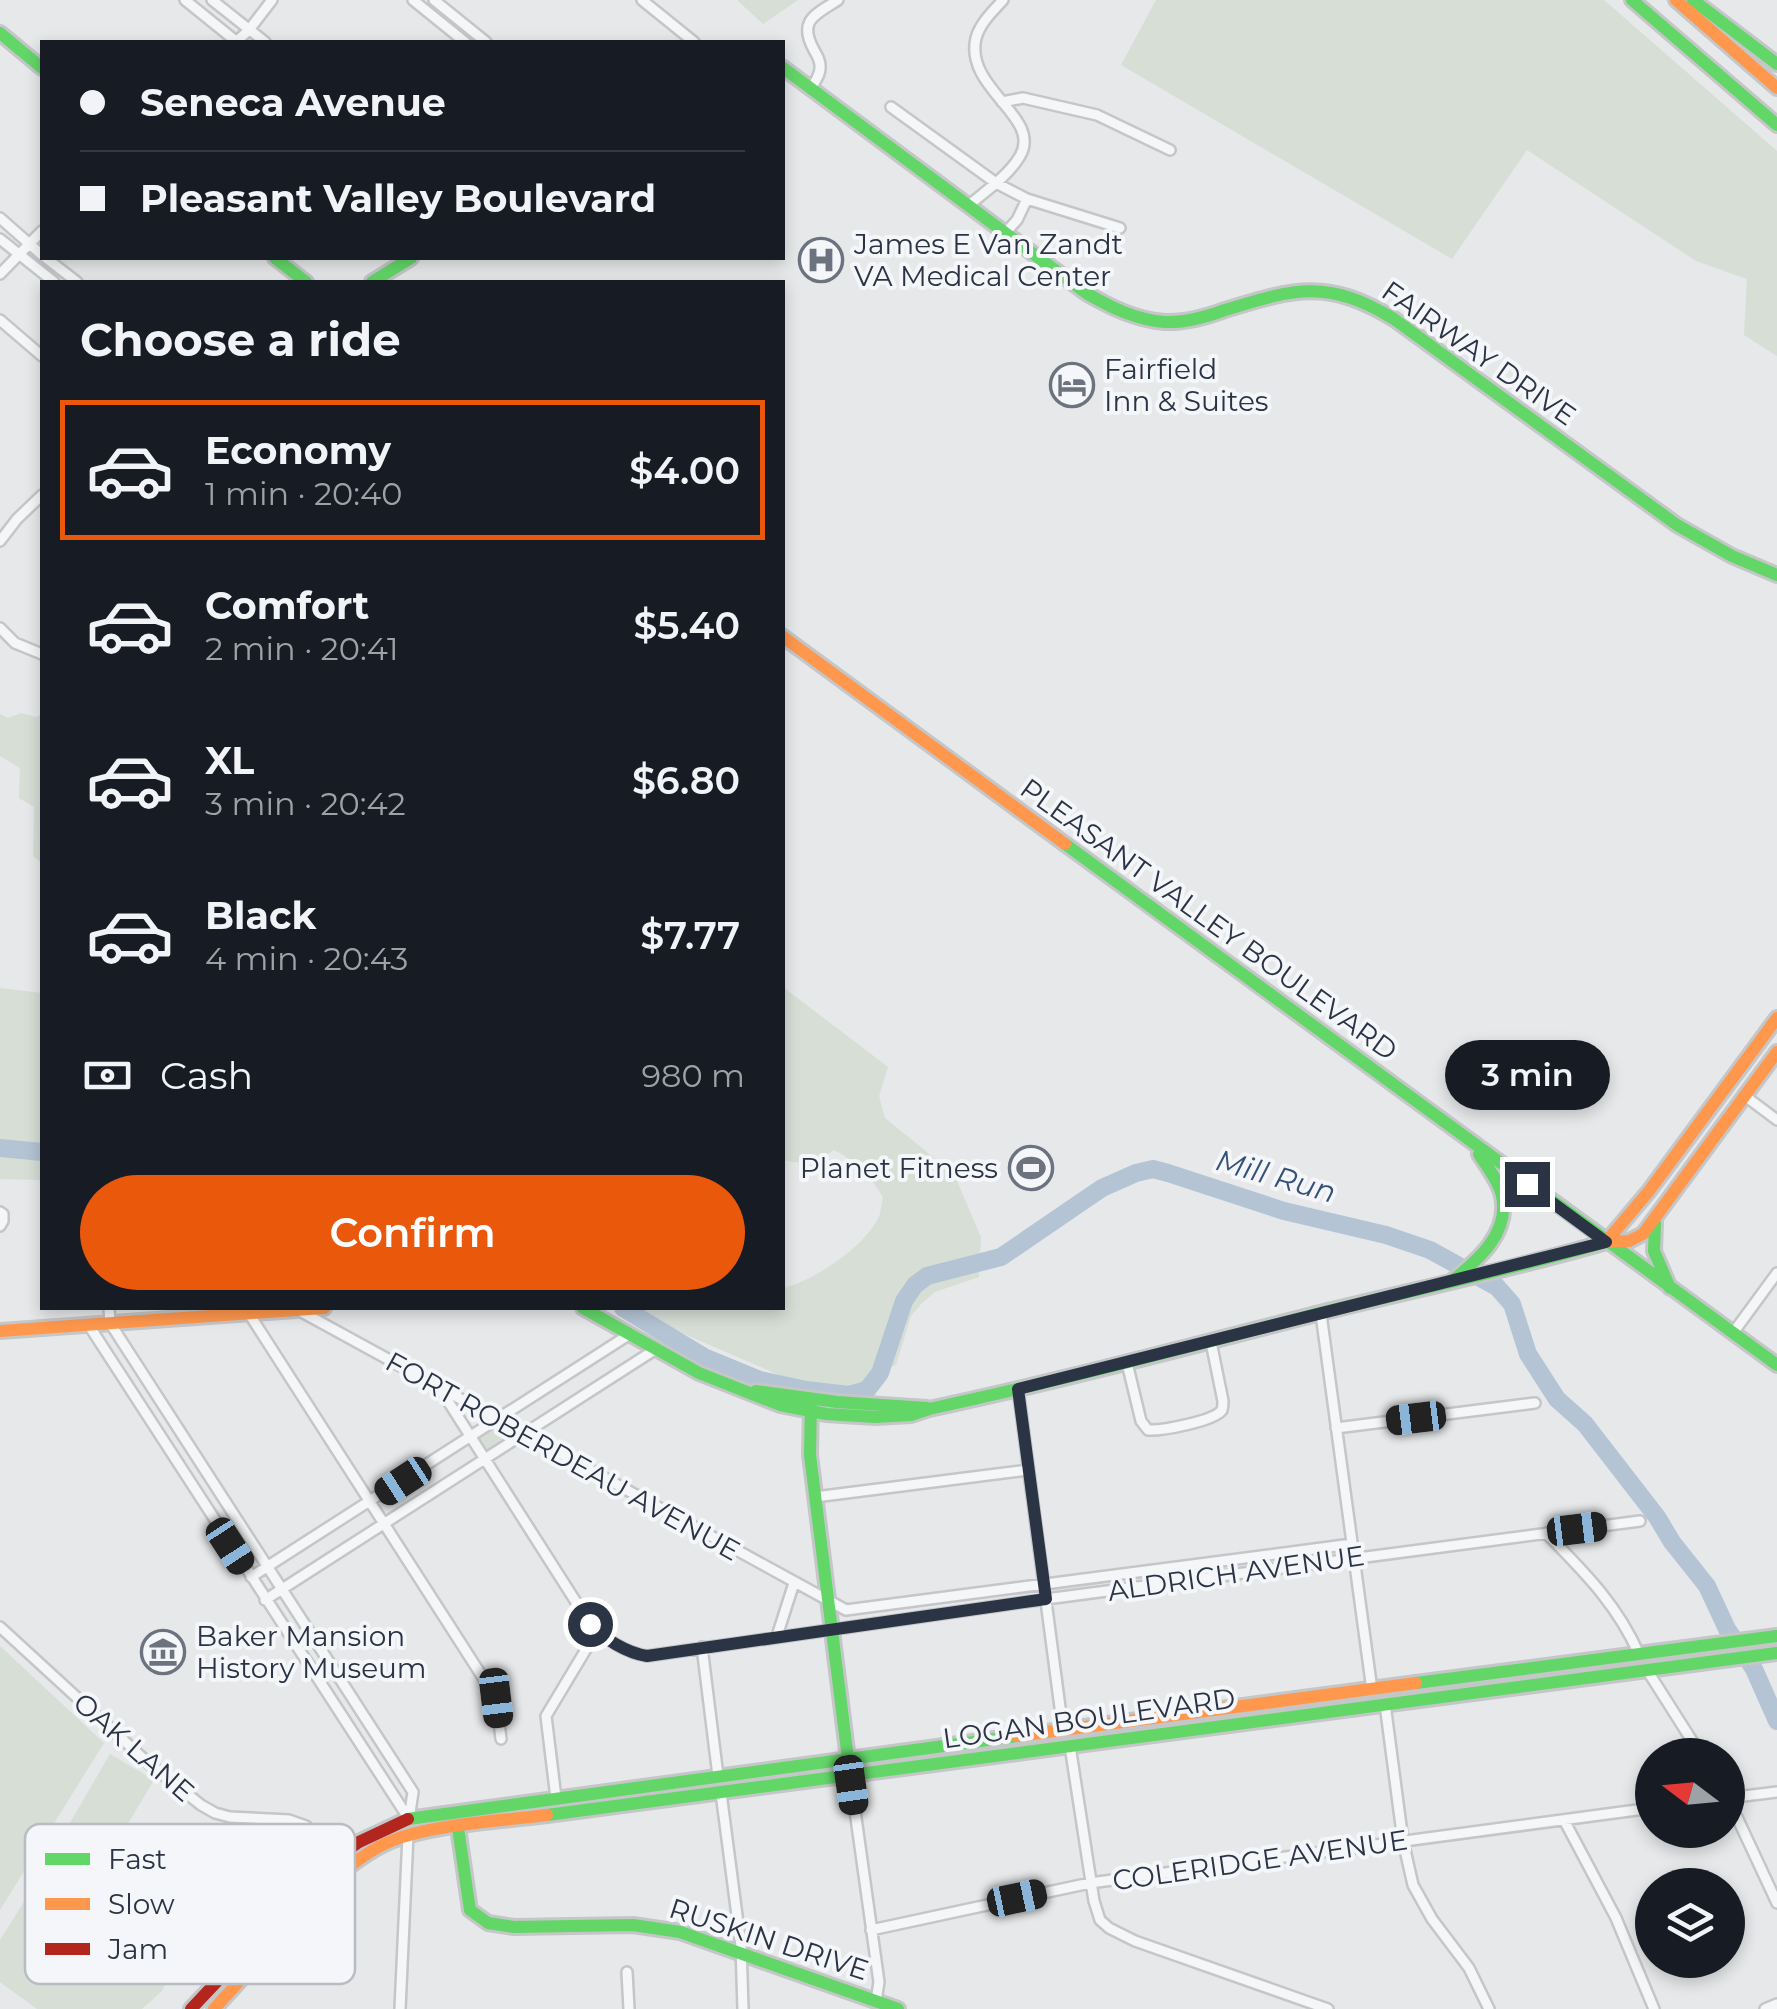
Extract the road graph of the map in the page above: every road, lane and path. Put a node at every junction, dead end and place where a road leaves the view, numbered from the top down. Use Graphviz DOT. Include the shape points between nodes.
graph roads {
  1 [pos="184,0"];
  2 [pos="212,0"];
  3 [pos="272,0"];
  4 [pos="413,0"];
  5 [pos="434,0"];
  6 [pos="642,0"];
  7 [pos="838,0"];
  8 [pos="1003,0"];
  9 [pos="1632,0"];
  10 [pos="1676,0"];
  11 [pos="1693,0"];
  12 [pos="249,30"];
  13 [pos="0,33"];
  14 [pos="234,40"];
  15 [pos="239,40"];
  16 [pos="262,40"];
  17 [pos="463,40"];
  18 [pos="484,40"];
  19 [pos="692,40"];
  20 [pos="1777,64"];
  21 [pos="40,66"];
  22 [pos="785,69"];
  23 [pos="811,88"];
  24 [pos="1777,88"];
  25 [pos="1002,102"];
  26 [pos="891,107"];
  27 [pos="1777,126"];
  28 [pos="1170,150"];
  29 [pos="996,182"];
  30 [pos="1027,199"];
  31 [pos="969,205"];
  32 [pos="0,218"];
  33 [pos="1120,228"];
  34 [pos="1006,232"];
  35 [pos="40,233"];
  36 [pos="0,239"];
  37 [pos="30,244"];
  38 [pos="40,253"];
  39 [pos="19,255"];
  40 [pos="49,260"];
  41 [pos="278,260"];
  42 [pos="408,260"];
  43 [pos="0,274"];
  44 [pos="51,280"];
  45 [pos="74,280"];
  46 [pos="303,280"];
  47 [pos="375,280"];
  48 [pos="0,320"];
  49 [pos="40,354"];
  50 [pos="40,497"];
  51 [pos="0,541"];
  52 [pos="1777,575"];
  53 [pos="0,628"];
  54 [pos="785,638"];
  55 [pos="40,653"];
  56 [pos="1777,1018"];
  57 [pos="1777,1052"];
  58 [pos="1727,1083"];
  59 [pos="1745,1096"];
  60 [pos="1777,1120"];
  61 [pos="1473,1144"];
  62 [pos="0,1212"];
  63 [pos="1656,1220"];
  64 [pos="0,1226"];
  65 [pos="1606,1242"];
  66 [pos="1777,1272"];
  67 [pos="1458,1278"];
  68 [pos="1670,1288"];
  69 [pos="108,1310"];
  70 [pos="298,1310"];
  71 [pos="587,1310"];
  72 [pos="248,1312"];
  73 [pos="1321,1314"];
  74 [pos="110,1323"];
  75 [pos="88,1324"];
  76 [pos="0,1332"];
  77 [pos="1732,1333"];
  78 [pos="630,1334"];
  79 [pos="1211,1342"];
  80 [pos="656,1349"];
  81 [pos="1127,1363"];
  82 [pos="1777,1365"];
  83 [pos="438,1387"];
  84 [pos="1018,1389"];
  85 [pos="1535,1403"];
  86 [pos="810,1406"];
  87 [pos="498,1420"];
  88 [pos="1336,1428"];
  89 [pos="524,1434"];
  90 [pos="470,1437"];
  91 [pos="484,1460"];
  92 [pos="1028,1470"];
  93 [pos="815,1497"];
  94 [pos="370,1503"];
  95 [pos="1640,1521"];
  96 [pos="384,1524"];
  97 [pos="1546,1532"];
  98 [pos="1352,1544"];
  99 [pos="1354,1557"];
  100 [pos="268,1568"];
  101 [pos="251,1578"];
  102 [pos="794,1583"];
  103 [pos="1044,1584"];
  104 [pos="282,1590"];
  105 [pos="1046,1599"];
  106 [pos="265,1600"];
  107 [pos="828,1602"];
  108 [pos="0,1628"];
  109 [pos="832,1629"];
  110 [pos="597,1632"];
  111 [pos="777,1636"];
  112 [pos="1777,1636"];
  113 [pos="702,1647"];
  114 [pos="1777,1653"];
  115 [pos="1639,1654"];
  116 [pos="1647,1670"];
  117 [pos="1372,1690"];
  118 [pos="1385,1704"];
  119 [pos="1063,1730"];
  120 [pos="1690,1738"];
  121 [pos="501,1739"];
  122 [pos="1070,1746"];
  123 [pos="848,1758"];
  124 [pos="393,1760"];
  125 [pos="376,1772"];
  126 [pos="850,1775"];
  127 [pos="718,1776"];
  128 [pos="720,1792"];
  129 [pos="1777,1792"];
  130 [pos="1745,1796"];
  131 [pos="556,1798"];
  132 [pos="1635,1810"];
  133 [pos="408,1820"];
  134 [pos="1564,1820"];
  135 [pos="300,1824"];
  136 [pos="458,1828"];
  137 [pos="1745,1834"];
  138 [pos="408,1835"];
  139 [pos="1404,1842"];
  140 [pos="355,1843"];
  141 [pos="355,1863"];
  142 [pos="1090,1883"];
  143 [pos="1777,1903"];
  144 [pos="871,1930"];
  145 [pos="741,1953"];
  146 [pos="627,1972"];
  147 [pos="215,1984"];
  148 [pos="237,1984"];
  149 [pos="1777,2004"];
  150 [pos="870,2005"];
  151 [pos="192,2009"];
  152 [pos="214,2009"];
  153 [pos="400,2009"];
  154 [pos="630,2009"];
  155 [pos="743,2009"];
  156 [pos="898,2009"];
  157 [pos="1328,2009"];
  158 [pos="1490,2009"];
  159 [pos="1654,2009"];
  160 [pos="1766,2009"];
  1 -- 14 [label="street"];
  2 -- 12 [label="street"];
  3 -- 12 [label="street"];
  4 -- 17 [label="street"];
  5 -- 18 [label="street"];
  6 -- 19 [label="street"];
  7 -- 23 [label="street" via="806,26 820,62"];
  8 -- 25 [label="street" via="976,37 975,58"];
  9 -- 27 [label="main road"];
  10 -- 24 [label="main road"];
  11 -- 20 [label="main road"];
  12 -- 15 [label="street"];
  12 -- 16 [label="street"];
  13 -- 21 [label="main road"];
  22 -- 23 [label="main road, FAIRWAY DRIVE"];
  23 -- 31 [label="main road, FAIRWAY DRIVE"];
  25 -- 28 [label="street" via="1023,98 1097,115"];
  25 -- 29 [label="street" via="1021,123 1025,141 1021,156"];
  26 -- 29 [label="street"];
  29 -- 30 [label="street"];
  29 -- 31 [label="street"];
  30 -- 33 [label="street"];
  30 -- 34 [label="street"];
  31 -- 34 [label="main road, FAIRWAY DRIVE"];
  32 -- 37 [label="street"];
  34 -- 52 [label="main road, FAIRWAY DRIVE" via="1102,303 1143,319 1190,320 1303,290 1370,304 1677,525"];
  35 -- 37 [label="street"];
  36 -- 39 [label="street"];
  37 -- 38 [label="street"];
  37 -- 39 [label="street"];
  39 -- 43 [label="street"];
  39 -- 44 [label="street"];
  40 -- 45 [label="street"];
  41 -- 46 [label="main road"];
  42 -- 47 [label="main road"];
  48 -- 49 [label="street"];
  50 -- 51 [label="street"];
  53 -- 55 [label="street"];
  54 -- 61 [label="main road, PLEASANT VALLEY BOULEVARD"];
  56 -- 58 [label="main road"];
  57 -- 59 [label="main road"];
  58 -- 59 [label="main road"];
  58 -- 65 [label="main road"];
  59 -- 60 [label="street"];
  59 -- 63 [label="main road"];
  61 -- 65 [label="main road, PLEASANT VALLEY BOULEVARD"];
  61 -- 67 [label="main road" via="1496,1181 1503,1216 1493,1243"];
  62 -- 64 [label="street"];
  63 -- 65 [label="main road" via="1636,1238"];
  63 -- 68 [label="main road" via="1653,1245"];
  65 -- 67 [label="main road"];
  65 -- 68 [label="main road, PLEASANT VALLEY BOULEVARD"];
  66 -- 77 [label="street"];
  67 -- 73 [label="main road"];
  68 -- 77 [label="main road, PLEASANT VALLEY BOULEVARD"];
  69 -- 74 [label="street"];
  70 -- 72 [label="main road"];
  70 -- 83 [label="street, FORT ROBERDEAU AVENUE"];
  71 -- 78 [label="main road"];
  72 -- 74 [label="main road"];
  72 -- 94 [label="street"];
  73 -- 79 [label="main road"];
  73 -- 88 [label="street"];
  74 -- 75 [label="main road"];
  74 -- 100 [label="street"];
  75 -- 76 [label="main road"];
  75 -- 101 [label="street"];
  77 -- 82 [label="main road, PLEASANT VALLEY BOULEVARD"];
  78 -- 80 [label="main road"];
  78 -- 87 [label="street"];
  79 -- 81 [label="main road"];
  79 -- 81 [label="street" via="1222,1410 1160,1431 1148,1430 1141,1420"];
  80 -- 86 [label="main road" via="755,1398"];
  80 -- 89 [label="street"];
  81 -- 84 [label="main road"];
  83 -- 87 [label="street, FORT ROBERDEAU AVENUE"];
  83 -- 90 [label="street"];
  84 -- 86 [label="main road" via="913,1415"];
  84 -- 92 [label="street"];
  85 -- 88 [label="street"];
  86 -- 93 [label="main road"];
  87 -- 89 [label="street, FORT ROBERDEAU AVENUE"];
  87 -- 90 [label="street"];
  88 -- 98 [label="street"];
  89 -- 91 [label="street"];
  89 -- 102 [label="street, FORT ROBERDEAU AVENUE"];
  90 -- 91 [label="street"];
  90 -- 94 [label="street"];
  91 -- 96 [label="street"];
  91 -- 110 [label="street"];
  92 -- 93 [label="street"];
  92 -- 103 [label="street"];
  93 -- 107 [label="main road"];
  94 -- 96 [label="street"];
  94 -- 100 [label="street"];
  95 -- 97 [label="street, ALDRICH AVENUE"];
  96 -- 104 [label="street"];
  96 -- 121 [label="street" via="496,1698"];
  97 -- 99 [label="street, ALDRICH AVENUE"];
  97 -- 115 [label="street" via="1602,1592"];
  98 -- 99 [label="street"];
  98 -- 103 [label="street, ALDRICH AVENUE"];
  99 -- 105 [label="street, ALDRICH AVENUE"];
  99 -- 117 [label="street"];
  100 -- 101 [label="street"];
  100 -- 104 [label="street"];
  101 -- 106 [label="street"];
  102 -- 107 [label="street, FORT ROBERDEAU AVENUE"];
  102 -- 111 [label="street"];
  103 -- 105 [label="street"];
  103 -- 107 [label="street, ALDRICH AVENUE" via="846,1610"];
  104 -- 106 [label="street"];
  104 -- 124 [label="street"];
  105 -- 109 [label="street, ALDRICH AVENUE"];
  105 -- 119 [label="street"];
  106 -- 125 [label="street"];
  107 -- 109 [label="main road"];
  108 -- 135 [label="street, OAK LANE" via="201,1806 230,1817"];
  109 -- 111 [label="street, ALDRICH AVENUE"];
  109 -- 123 [label="main road"];
  110 -- 113 [label="street, ALDRICH AVENUE" via="647,1656"];
  110 -- 131 [label="street" via="546,1716"];
  111 -- 113 [label="street, ALDRICH AVENUE"];
  112 -- 115 [label="main road, LOGAN BOULEVARD"];
  113 -- 127 [label="street"];
  114 -- 116 [label="main road, LOGAN BOULEVARD"];
  115 -- 117 [label="main road, LOGAN BOULEVARD"];
  116 -- 118 [label="main road, LOGAN BOULEVARD"];
  116 -- 120 [label="street"];
  117 -- 119 [label="main road, LOGAN BOULEVARD"];
  118 -- 122 [label="main road, LOGAN BOULEVARD"];
  118 -- 139 [label="street"];
  119 -- 123 [label="main road, LOGAN BOULEVARD"];
  122 -- 126 [label="main road, LOGAN BOULEVARD"];
  122 -- 142 [label="street"];
  123 -- 126 [label="main road"];
  123 -- 127 [label="main road, LOGAN BOULEVARD"];
  124 -- 125 [label="street"];
  124 -- 133 [label="street" via="413,1792"];
  125 -- 133 [label="street"];
  126 -- 128 [label="main road, LOGAN BOULEVARD"];
  126 -- 144 [label="street"];
  127 -- 131 [label="main road, LOGAN BOULEVARD"];
  128 -- 136 [label="main road, LOGAN BOULEVARD"];
  128 -- 145 [label="street"];
  129 -- 130 [label="street"];
  131 -- 133 [label="main road, LOGAN BOULEVARD"];
  132 -- 134 [label="street, COLERIDGE AVENUE"];
  133 -- 138 [label="main road"];
  133 -- 140 [label="main road, LOGAN BOULEVARD"];
  134 -- 139 [label="street, COLERIDGE AVENUE"];
  134 -- 159 [label="street"];
  136 -- 138 [label="main road, LOGAN BOULEVARD"];
  136 -- 145 [label="main road, RUSKIN DRIVE" via="470,1910 488,1923 658,1927"];
  137 -- 143 [label="street"];
  138 -- 141 [label="main road, LOGAN BOULEVARD"];
  138 -- 153 [label="street"];
  139 -- 142 [label="street, COLERIDGE AVENUE"];
  139 -- 158 [label="street" via="1420,1900"];
  142 -- 144 [label="street, COLERIDGE AVENUE"];
  142 -- 157 [label="street" via="1100,1920 1121,1936"];
  144 -- 150 [label="street" via="878,1982"];
  145 -- 150 [label="main road, RUSKIN DRIVE"];
  145 -- 155 [label="street"];
  146 -- 154 [label="street"];
  147 -- 151 [label="main road, LOGAN BOULEVARD"];
  148 -- 152 [label="main road, LOGAN BOULEVARD"];
  149 -- 160 [label="street"];
  150 -- 156 [label="main road, RUSKIN DRIVE"];
}
